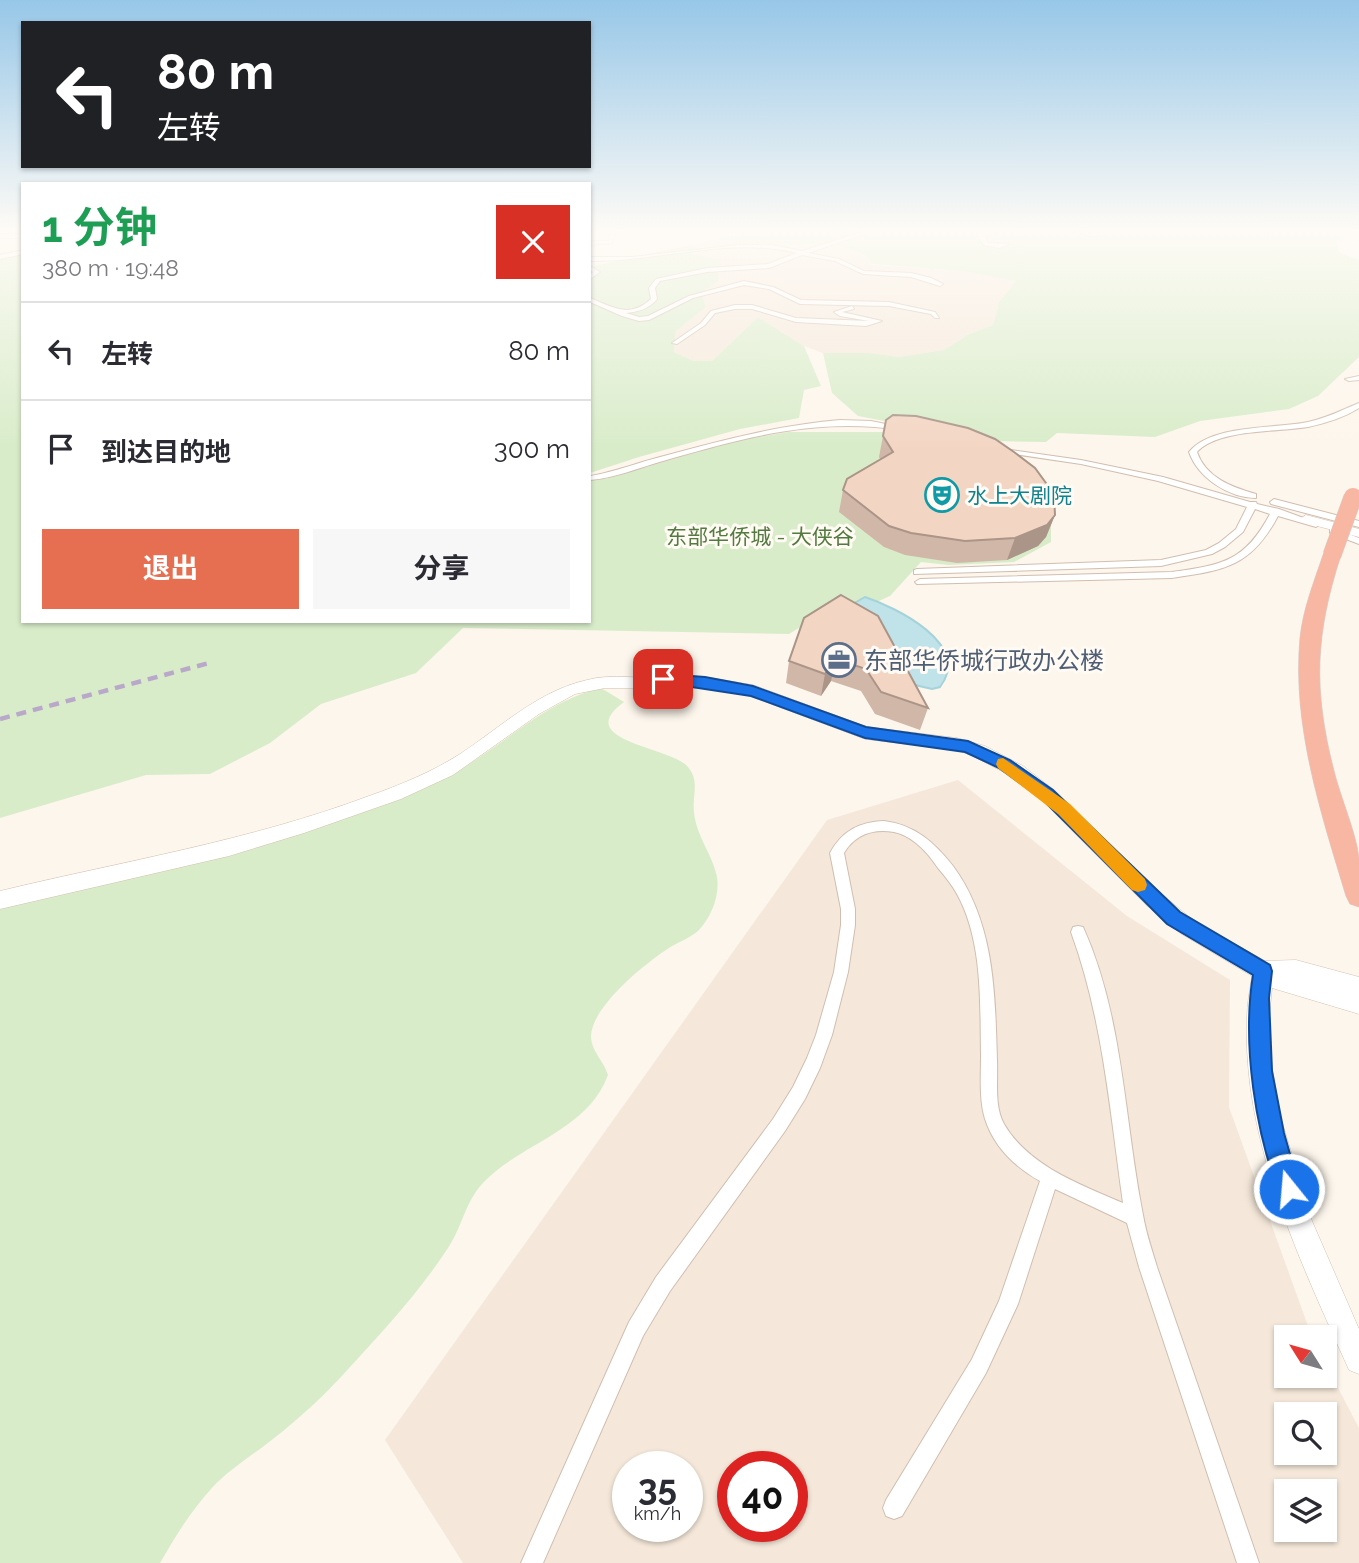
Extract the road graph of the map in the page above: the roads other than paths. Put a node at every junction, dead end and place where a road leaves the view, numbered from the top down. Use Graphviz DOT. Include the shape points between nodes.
graph roads {
  1 [pos="598,304"];
  2 [pos="650,304"];
  3 [pos="677,304"];
  4 [pos="878,304"];
  5 [pos="618,313"];
  6 [pos="937,317"];
  7 [pos="675,343"];
  8 [pos="1359,378"];
  9 [pos="1349,379"];
  10 [pos="1359,405"];
  11 [pos="909,430"];
  12 [pos="984,448"];
  13 [pos="591,478"];
  14 [pos="1356,492"];
  15 [pos="1253,504"];
  16 [pos="1276,511"];
  17 [pos="1306,519"];
  18 [pos="1359,524"];
  19 [pos="1359,533"];
  20 [pos="1359,541"];
  21 [pos="1359,896"];
  22 [pos="0,900"];
  23 [pos="1078,932"];
  24 [pos="1263,971"];
  25 [pos="1359,987"];
  26 [pos="1359,1004"];
  27 [pos="1050,1177"];
  28 [pos="1135,1217"];
  29 [pos="1359,1360"];
  30 [pos="894,1508"];
  31 [pos="532,1563"];
  32 [pos="1248,1563"];
  1 -- 5 [label="street"];
  2 -- 5 [label="street"];
  3 -- 5 [label="street" via="649,318"];
  4 -- 6 [label="street"];
  4 -- 7 [label="street" via="881,308 877,311 848,308 837,312 879,321 866,324 796,320 752,307 725,308 713,312"];
  8 -- 9 [label="street"];
  10 -- 18 [label="street" via="1348,414 1328,419 1215,437 1193,452 1201,470 1229,487"];
  11 -- 13 [label="street" via="860,422 754,434"];
  12 -- 15 [label="street" via="1114,468"];
  14 -- 21 [label="highway, bridge" via="1316,605 1310,638 1317,745"];
  15 -- 16 [label="street"];
  15 -- 16 [label="street" via="1240,530 1222,545 1172,561 919,577 1172,575 1208,569 1227,564 1255,547"];
  16 -- 17 [label="street"];
  17 -- 19 [label="street"];
  17 -- 20 [label="street"];
  22 -- 24 [label="street" via="305,826 445,771 568,691 604,683 661,684 663,679 753,691 865,733 979,751 1048,795 1174,918"];
  23 -- 28 [label="street" via="1106,1025"];
  24 -- 25 [label="street" via="1284,968"];
  24 -- 26 [label="street" via="1290,985"];
  24 -- 29 [label="street" via="1260,1053 1276,1145 1314,1258"];
  27 -- 28 [label="street"];
  27 -- 30 [label="street" via="1008,1304 979,1366"];
  27 -- 31 [label="street" via="1014,1152 998,1130 989,1103 984,962 965,895 936,854 909,833 886,826 849,835 837,853 848,909 841,972 814,1062 779,1125 663,1283 636,1329"];
  28 -- 32 [label="street"];
}
